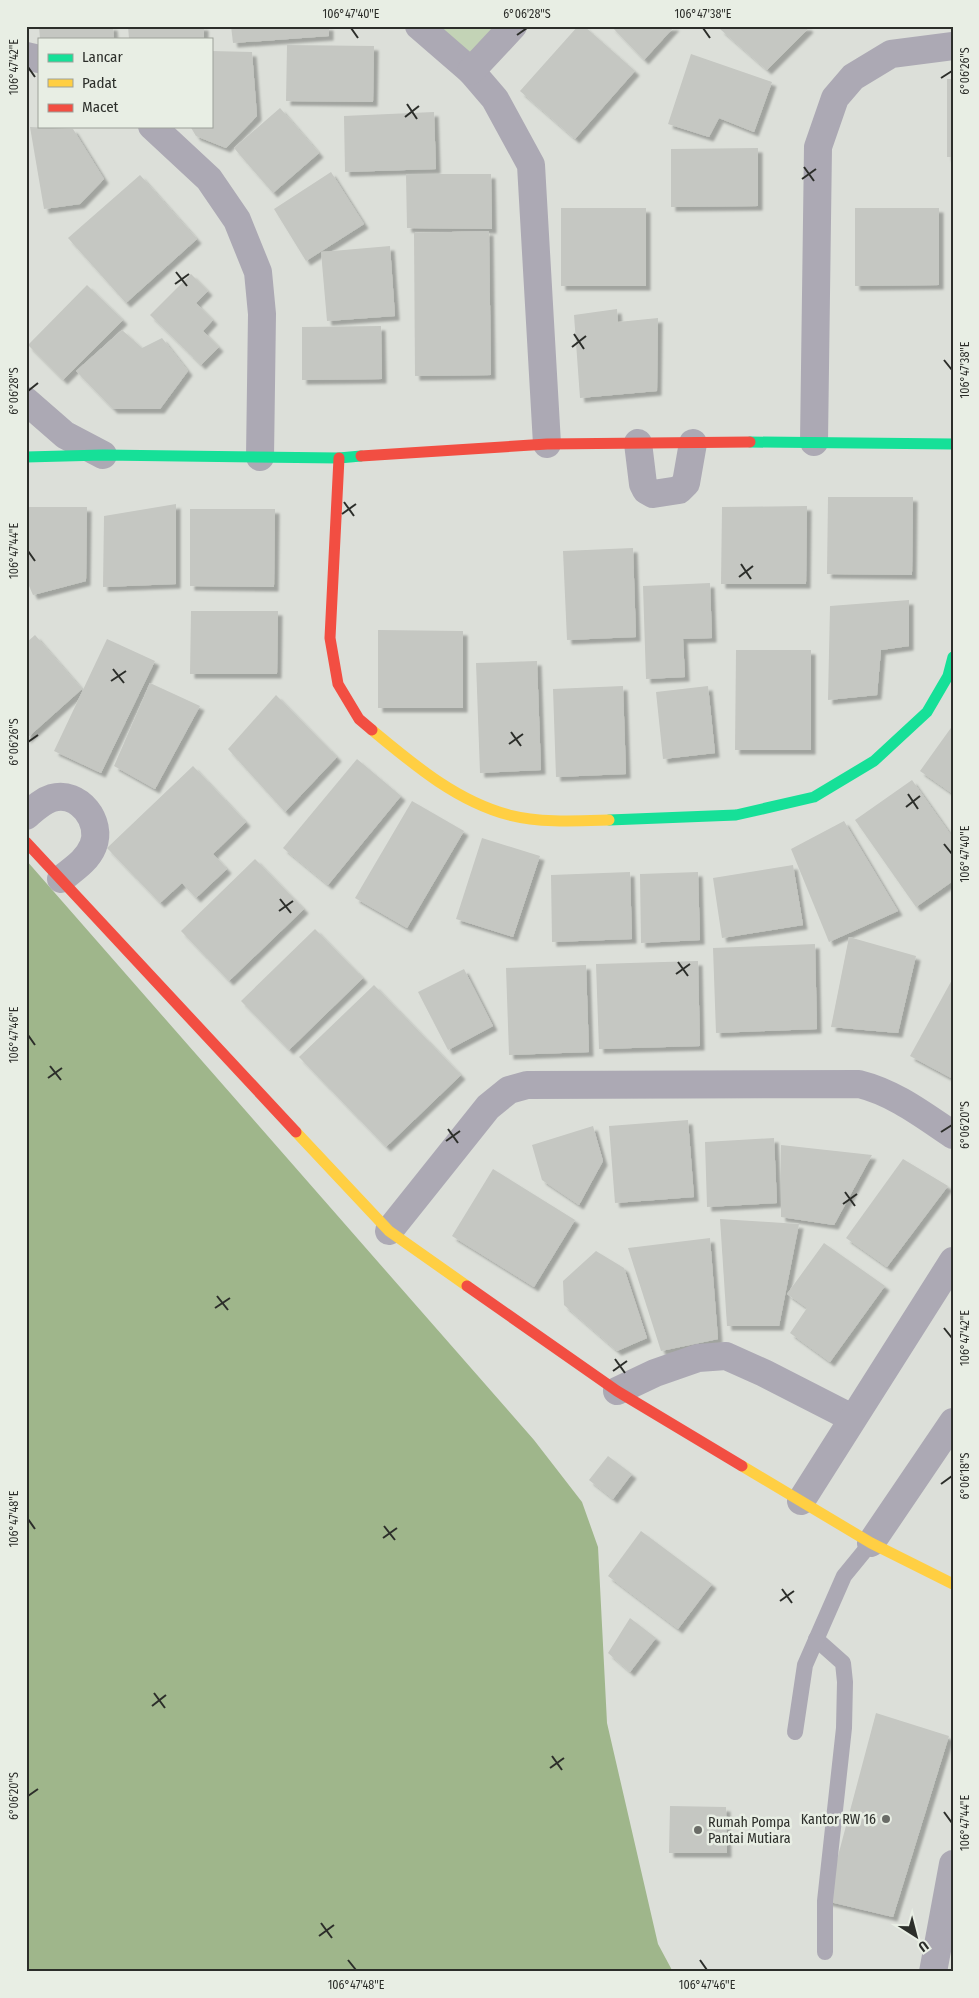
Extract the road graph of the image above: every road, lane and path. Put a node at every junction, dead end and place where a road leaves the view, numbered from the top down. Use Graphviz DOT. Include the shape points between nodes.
graph roads {
  1 [pos="419,26"];
  2 [pos="513,26"];
  3 [pos="953,46"];
  4 [pos="471,71"];
  5 [pos="154,128"];
  6 [pos="26,401"];
  7 [pos="814,442"];
  8 [pos="638,443"];
  9 [pos="693,443"];
  10 [pos="547,444"];
  11 [pos="953,444"];
  12 [pos="103,455"];
  13 [pos="26,457"];
  14 [pos="260,457"];
  15 [pos="339,458"];
  16 [pos="953,657"];
  17 [pos="26,816"];
  18 [pos="26,842"];
  19 [pos="61,879"];
  20 [pos="953,1135"];
  21 [pos="389,1231"];
  22 [pos="953,1261"];
  23 [pos="617,1390"];
  24 [pos="852,1418"];
  25 [pos="953,1422"];
  26 [pos="801,1501"];
  27 [pos="871,1543"];
  28 [pos="953,1584"];
  29 [pos="816,1638"];
  30 [pos="794,1732"];
  31 [pos="953,1864"];
  32 [pos="825,1952"];
  33 [pos="933,1972"];
  1 -- 4 [label="street"];
  2 -- 4 [label="street"];
  3 -- 7 [label="street" via="891,54 853,77 835,98 818,147"];
  4 -- 10 [label="street" via="495,99 531,165"];
  5 -- 14 [label="street" via="209,178 238,220 258,272 262,314"];
  6 -- 12 [label="street" via="65,436"];
  7 -- 9 [label="street"];
  7 -- 11 [label="street"];
  8 -- 9 [label="street"];
  8 -- 9 [label="street" via="643,484 653,494 679,490 686,483"];
  8 -- 10 [label="street"];
  10 -- 15 [label="street"];
  12 -- 13 [label="street"];
  12 -- 14 [label="street"];
  14 -- 15 [label="street"];
  15 -- 16 [label="street" via="330,638 338,684 359,719 415,766 476,803 510,815 558,821 736,816 814,797 874,761 926,712 948,676"];
  17 -- 19 [label="street" via="42,803 63,797 80,804 93,821 96,830 93,846 85,859"];
  18 -- 19 [label="street"];
  19 -- 21 [label="street"];
  20 -- 21 [label="street" via="894,1097 859,1084 527,1085 509,1090 488,1107"];
  21 -- 23 [label="street"];
  22 -- 24 [label="street"];
  23 -- 24 [label="street" via="698,1358 726,1356"];
  23 -- 26 [label="street"];
  24 -- 26 [label="street"];
  25 -- 27 [label="street"];
  26 -- 27 [label="street"];
  27 -- 28 [label="street"];
  27 -- 29 [label="lane" via="844,1576"];
  29 -- 30 [label="lane" via="805,1665"];
  29 -- 32 [label="lane" via="843,1663 845,1682 844,1728 825,1901"];
  31 -- 33 [label="street"];
}
